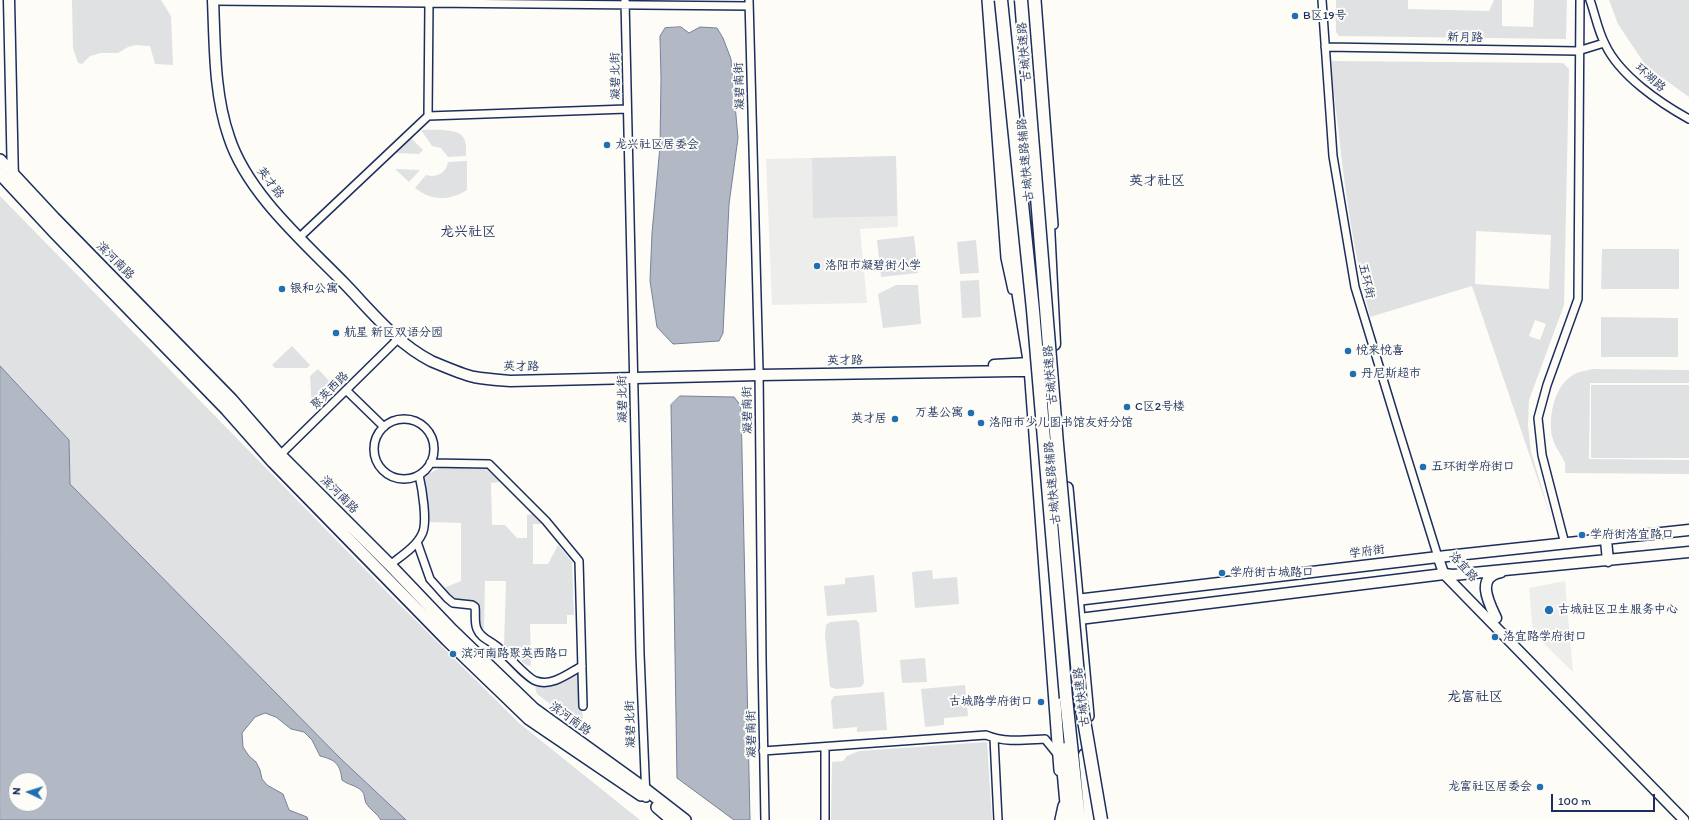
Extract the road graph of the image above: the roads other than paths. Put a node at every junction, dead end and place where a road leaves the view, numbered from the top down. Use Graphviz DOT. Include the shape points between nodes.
graph roads {
  1 [pos="9,0"];
  2 [pos="986,0"];
  3 [pos="993,0"];
  4 [pos="997,0"];
  5 [pos="1001,0"];
  6 [pos="1021,0"];
  7 [pos="1027,0"];
  8 [pos="1037,0"];
  9 [pos="1322,0"];
  10 [pos="1580,0"];
  11 [pos="1590,0"];
  12 [pos="216,1"];
  13 [pos="625,2"];
  14 [pos="429,3"];
  15 [pos="749,3"];
  16 [pos="1604,44"];
  17 [pos="1325,48"];
  18 [pos="1578,51"];
  19 [pos="627,109"];
  20 [pos="428,116"];
  21 [pos="1689,119"];
  22 [pos="0,160"];
  23 [pos="0,174"];
  24 [pos="14,174"];
  25 [pos="12,186"];
  26 [pos="303,234"];
  27 [pos="400,337"];
  28 [pos="1055,355"];
  29 [pos="1030,367"];
  30 [pos="759,373"];
  31 [pos="633,376"];
  32 [pos="346,390"];
  33 [pos="384,427"];
  34 [pos="276,458"];
  35 [pos="430,463"];
  36 [pos="419,475"];
  37 [pos="1689,530"];
  38 [pos="1606,540"];
  39 [pos="417,542"];
  40 [pos="1565,544"];
  41 [pos="1689,552"];
  42 [pos="1438,557"];
  43 [pos="1608,561"];
  44 [pos="390,565"];
  45 [pos="1511,570"];
  46 [pos="1449,575"];
  47 [pos="1078,600"];
  48 [pos="1048,603"];
  49 [pos="1496,618"];
  50 [pos="1079,619"];
  51 [pos="1049,624"];
  52 [pos="582,666"];
  53 [pos="1080,697"];
  54 [pos="1066,698"];
  55 [pos="583,706"];
  56 [pos="994,738"];
  57 [pos="825,746"];
  58 [pos="763,751"];
  59 [pos="1059,755"];
  60 [pos="645,794"];
  61 [pos="1096,797"];
  62 [pos="1064,806"];
  63 [pos="664,809"];
  64 [pos="1689,817"];
  65 [pos="668,820"];
  66 [pos="672,820"];
  67 [pos="685,820"];
  68 [pos="692,820"];
  69 [pos="765,820"];
  70 [pos="826,820"];
  71 [pos="998,820"];
  72 [pos="1061,820"];
  73 [pos="1066,820"];
  74 [pos="1079,820"];
  75 [pos="1091,820"];
  76 [pos="1097,820"];
  77 [pos="1102,820"];
  78 [pos="1684,820"];
  1 -- 24 [label="main road"];
  2 -- 29 [label="street" via="1005,258"];
  3 -- 29 [label="highway" via="1012,254"];
  4 -- 29 [label="main road, 古城快速路辅路"];
  5 -- 54 [label="highway, 古城快速路, bridge" via="1033,310"];
  6 -- 53 [label="highway, 古城快速路, bridge"];
  7 -- 28 [label="main road, 古城快速路辅路"];
  7 -- 28 [label="highway" via="1048,225"];
  8 -- 28 [label="street" via="1054,225"];
  9 -- 17 [label="street, 五环街"];
  10 -- 18 [label="street"];
  11 -- 16 [label="street, 环湖路"];
  12 -- 14 [label="street"];
  12 -- 26 [label="main road, 英才路" via="222,83 233,136 253,176 270,200"];
  12 -- 27 [label="main road, 英才路" via="217,84 220,104 229,138 249,179 266,201"];
  13 -- 14 [label="street"];
  13 -- 15 [label="street"];
  13 -- 19 [label="street, 凝碧北街"];
  14 -- 20 [label="street"];
  15 -- 30 [label="street, 凝碧南街"];
  16 -- 18 [label="street, 新月路"];
  16 -- 21 [label="street, 环湖路" via="1614,60 1640,86 1665,106"];
  17 -- 18 [label="street, 新月路"];
  17 -- 42 [label="street, 五环街" via="1332,156 1355,287"];
  18 -- 40 [label="street" via="1578,300 1547,385 1538,418 1542,455"];
  19 -- 20 [label="street"];
  19 -- 31 [label="street, 凝碧北街"];
  20 -- 26 [label="street"];
  22 -- 24 [label="main road, 滨河南路"];
  23 -- 25 [label="main road, 滨河南路"];
  24 -- 25 [label="main road"];
  24 -- 34 [label="main road, 滨河南路" via="232,400"];
  25 -- 34 [label="main road, 滨河南路"];
  26 -- 27 [label="main road, 英才路"];
  27 -- 31 [label="main road, 英才路" via="437,357 478,373 513,376"];
  27 -- 32 [label="street, 聚英西路"];
  28 -- 29 [label="main road, 英才路"];
  28 -- 47 [label="main road, 古城快速路辅路"];
  29 -- 30 [label="main road, 英才路"];
  29 -- 48 [label="main road, 古城快速路辅路"];
  30 -- 31 [label="main road, 英才路"];
  30 -- 58 [label="street, 凝碧南街"];
  31 -- 60 [label="street, 凝碧北街"];
  32 -- 33 [label="street"];
  32 -- 34 [label="street, 聚英西路"];
  33 -- 35 [label="street" via="393,421 404,419 424,427 433,447"];
  33 -- 36 [label="street" via="377,436 374,446 375,457 380,467 388,475 398,479 409,479"];
  34 -- 44 [label="main road, 滨河南路"];
  34 -- 60 [label="main road, 滨河南路" via="447,640 529,719"];
  35 -- 36 [label="street"];
  35 -- 52 [label="street" via="489,464 546,521 579,561"];
  36 -- 39 [label="street" via="424,522 423,533"];
  37 -- 38 [label="main road, 学府街"];
  38 -- 40 [label="main road, 学府街"];
  38 -- 43 [label="main road"];
  39 -- 44 [label="street"];
  39 -- 52 [label="street" via="430,579 454,603 472,605 476,628 480,634 528,676 536,682 547,682 557,680"];
  40 -- 42 [label="main road, 学府街"];
  41 -- 43 [label="main road"];
  42 -- 46 [label="street, 洛宜路"];
  42 -- 47 [label="main road, 学府街"];
  43 -- 45 [label="main road"];
  44 -- 60 [label="main road, 滨河南路" via="452,630 534,709"];
  45 -- 46 [label="main road"];
  45 -- 49 [label="main road" via="1497,573 1486,583 1488,600"];
  46 -- 49 [label="street, 洛宜路"];
  46 -- 50 [label="main road"];
  46 -- 78 [label="street, 洛宜路"];
  47 -- 48 [label="main road, 学府街"];
  47 -- 50 [label="main road, 古城快速路辅路"];
  48 -- 51 [label="main road, 古城快速路辅路"];
  49 -- 64 [label="street, 洛宜路"];
  50 -- 51 [label="main road"];
  50 -- 61 [label="main road, 古城快速路辅路"];
  51 -- 59 [label="main road, 古城快速路辅路"];
  52 -- 55 [label="street"];
  53 -- 75 [label="highway, bridge"];
  53 -- 77 [label="highway, 古城快速路, bridge"];
  54 -- 73 [label="highway, 古城快速路"];
  54 -- 74 [label="highway"];
  56 -- 57 [label="street" via="986,734"];
  56 -- 59 [label="street" via="1016,741 1045,739"];
  56 -- 71 [label="street"];
  57 -- 58 [label="street"];
  57 -- 70 [label="street"];
  58 -- 69 [label="street, 凝碧南街"];
  59 -- 62 [label="main road, 古城快速路辅路"];
  60 -- 63 [label="main road, 滨河南路"];
  61 -- 76 [label="main road, 古城快速路辅路"];
  61 -- 77 [label="main road"];
  62 -- 72 [label="main road"];
  62 -- 73 [label="main road, 古城快速路辅路"];
  63 -- 65 [label="main road"];
  63 -- 66 [label="main road, 滨河南路"];
  63 -- 67 [label="main road, 滨河南路"];
  63 -- 68 [label="main road"];
}
